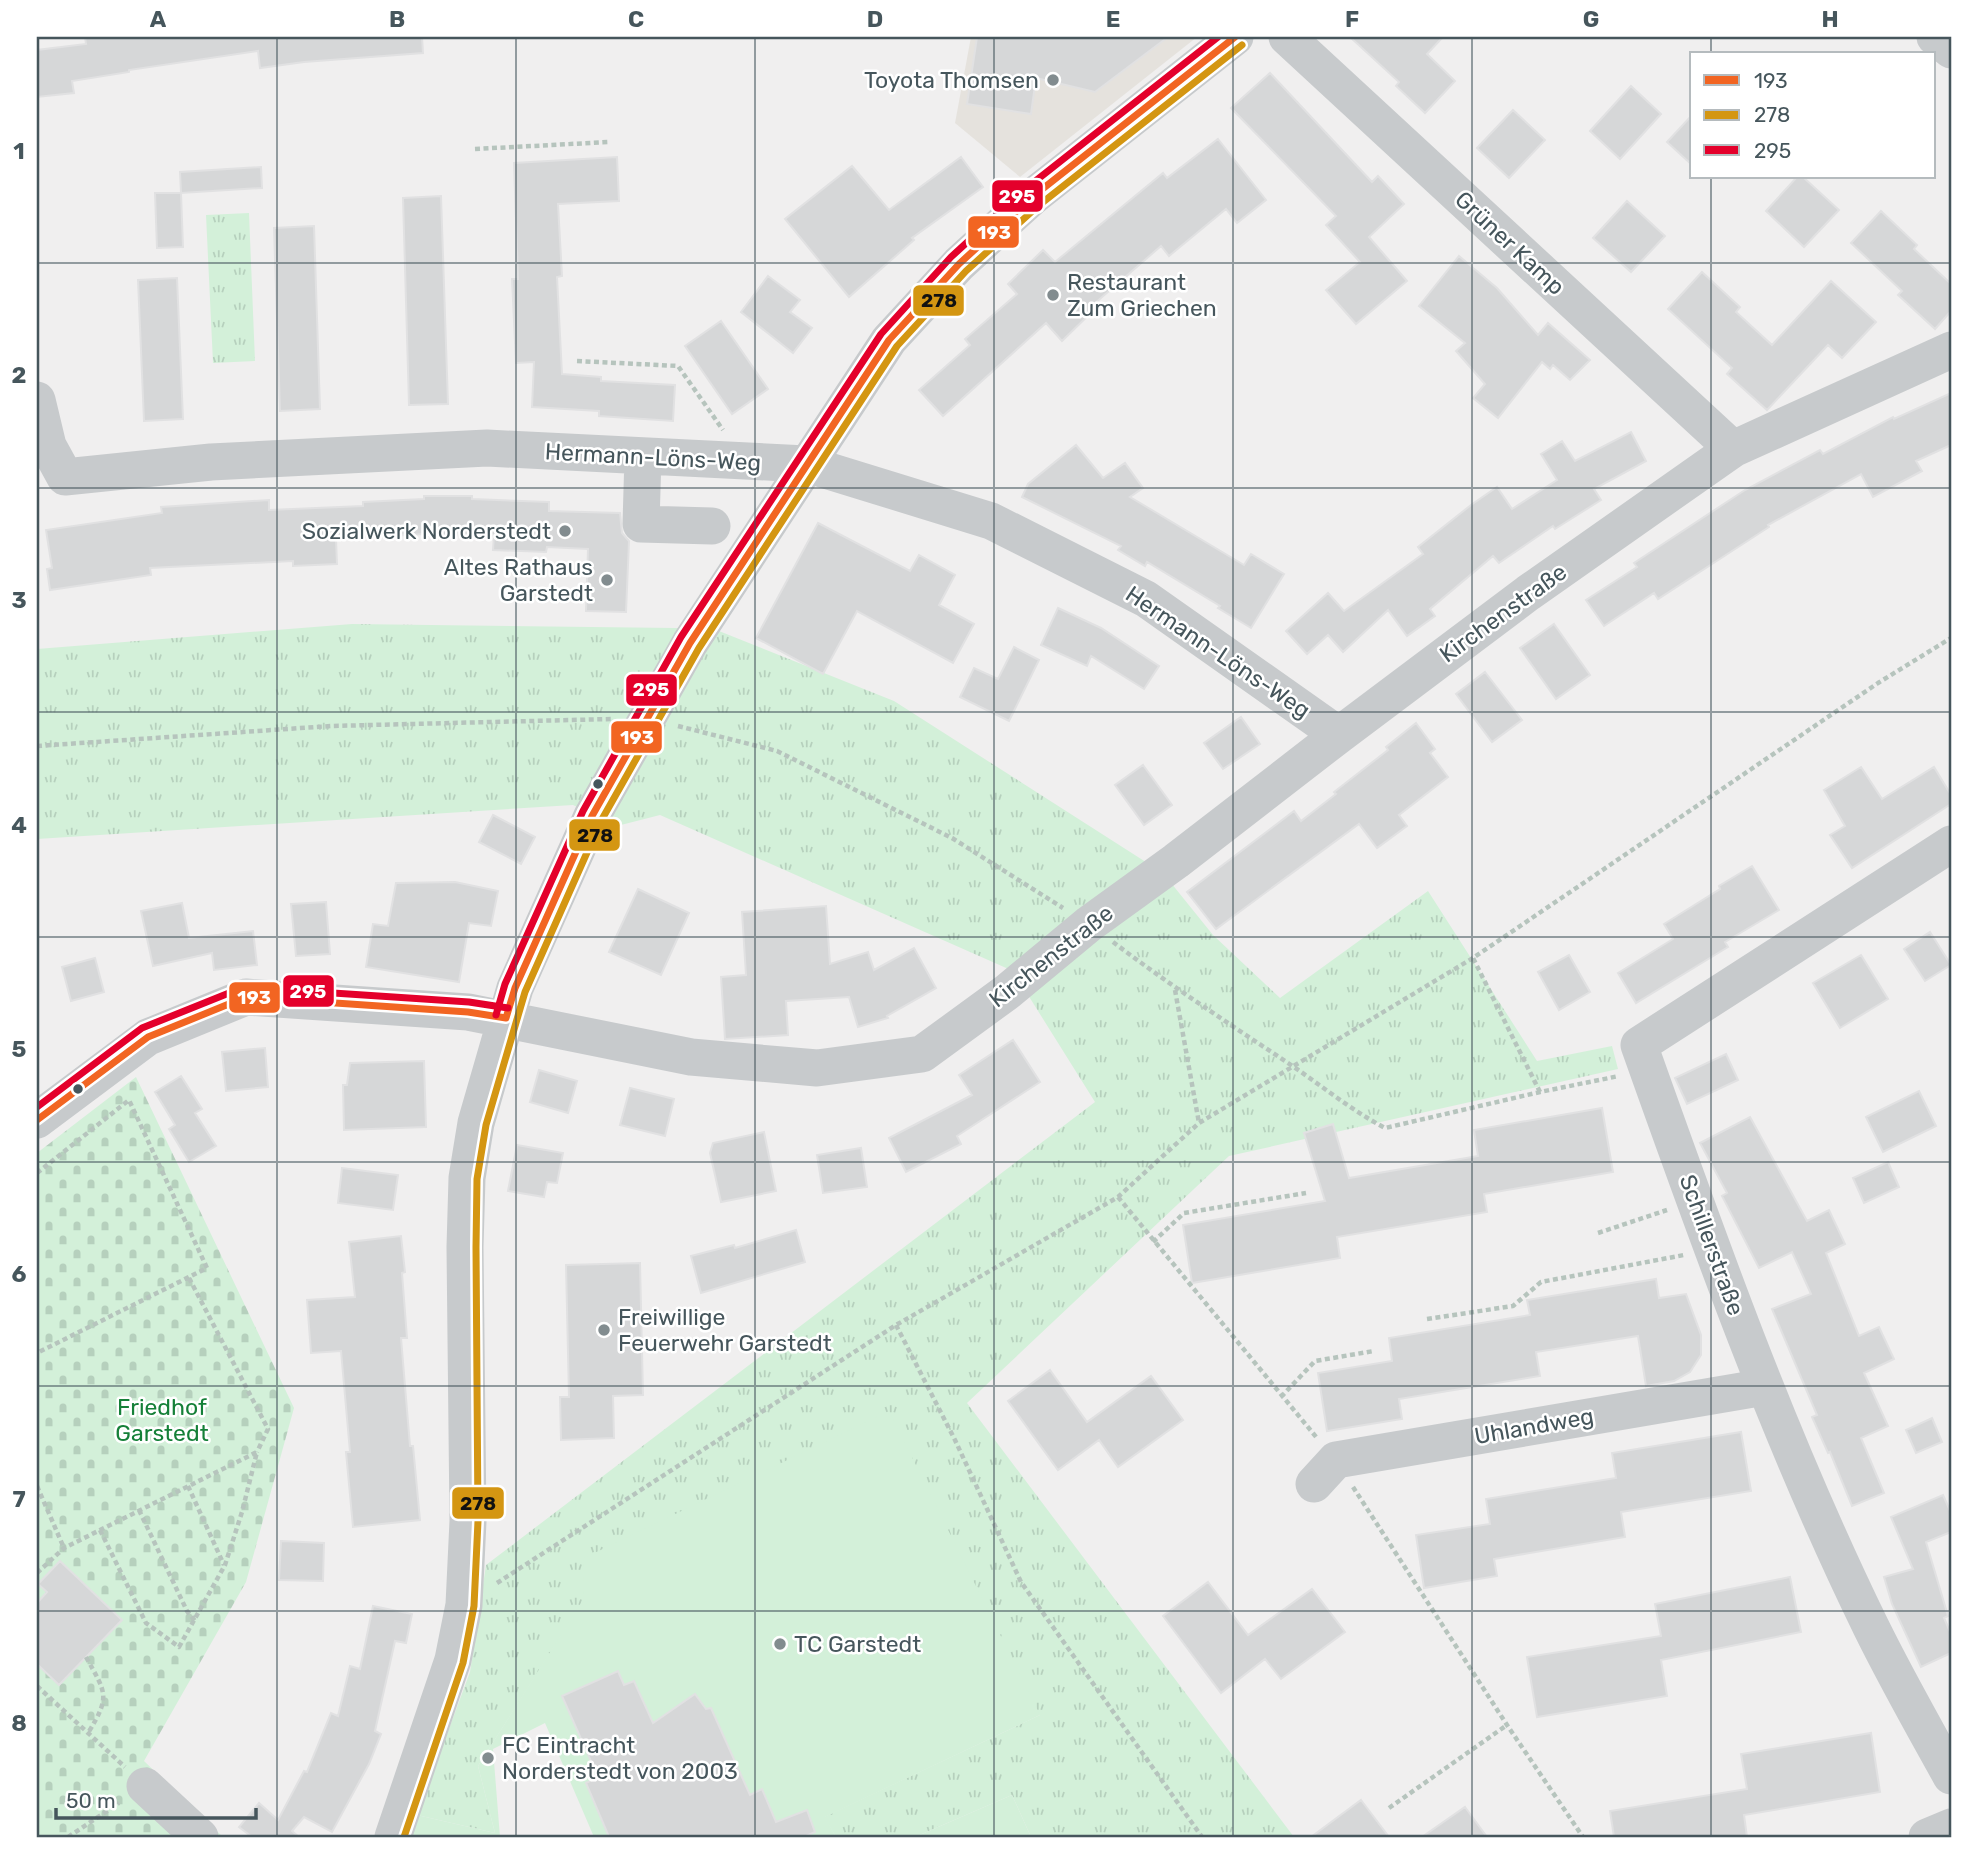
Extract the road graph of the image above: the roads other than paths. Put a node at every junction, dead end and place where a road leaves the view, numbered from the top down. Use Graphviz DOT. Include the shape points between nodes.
graph roads {
  1 [pos="1235,37"];
  2 [pos="1287,37"];
  3 [pos="1935,37"];
  4 [pos="1951,50"];
  5 [pos="1951,350"];
  6 [pos="37,400"];
  7 [pos="1733,449"];
  8 [pos="643,456"];
  9 [pos="806,464"];
  10 [pos="712,526"];
  11 [pos="1339,734"];
  12 [pos="1951,844"];
  13 [pos="506,1018"];
  14 [pos="37,1120"];
  15 [pos="1765,1387"];
  16 [pos="1325,1472"];
  17 [pos="1951,1776"];
  18 [pos="145,1786"];
  19 [pos="1951,1827"];
  20 [pos="200,1837"];
  21 [pos="393,1837"];
  22 [pos="1927,1837"];
  1 -- 9 [label="street" via="1031,198 959,264 889,340"];
  2 -- 7 [label="street, Grüner Kamp"];
  3 -- 4 [label="street"];
  5 -- 7 [label="street, Kirchenstraße"];
  6 -- 8 [label="street, Hermann-Löns-Weg" via="48,446 65,477 211,462 487,448"];
  7 -- 11 [label="street, Kirchenstraße"];
  8 -- 9 [label="street, Hermann-Löns-Weg"];
  8 -- 10 [label="street" via="641,524"];
  9 -- 11 [label="street, Hermann-Löns-Weg" via="991,521 1146,598"];
  9 -- 13 [label="street" via="690,643 592,816"];
  11 -- 13 [label="street, Kirchenstraße" via="922,1054 817,1068 691,1057"];
  12 -- 15 [label="street, Schillerstraße" via="1639,1045"];
  13 -- 14 [label="street, Kirchenstraße" via="246,997 148,1037"];
  13 -- 21 [label="street" via="476,1123 467,1178 464,1605 453,1660"];
  15 -- 16 [label="street, Uhlandweg"];
  15 -- 17 [label="street, Schillerstraße" via="1871,1627"];
  18 -- 20 [label="street"];
  19 -- 22 [label="street"];
}
